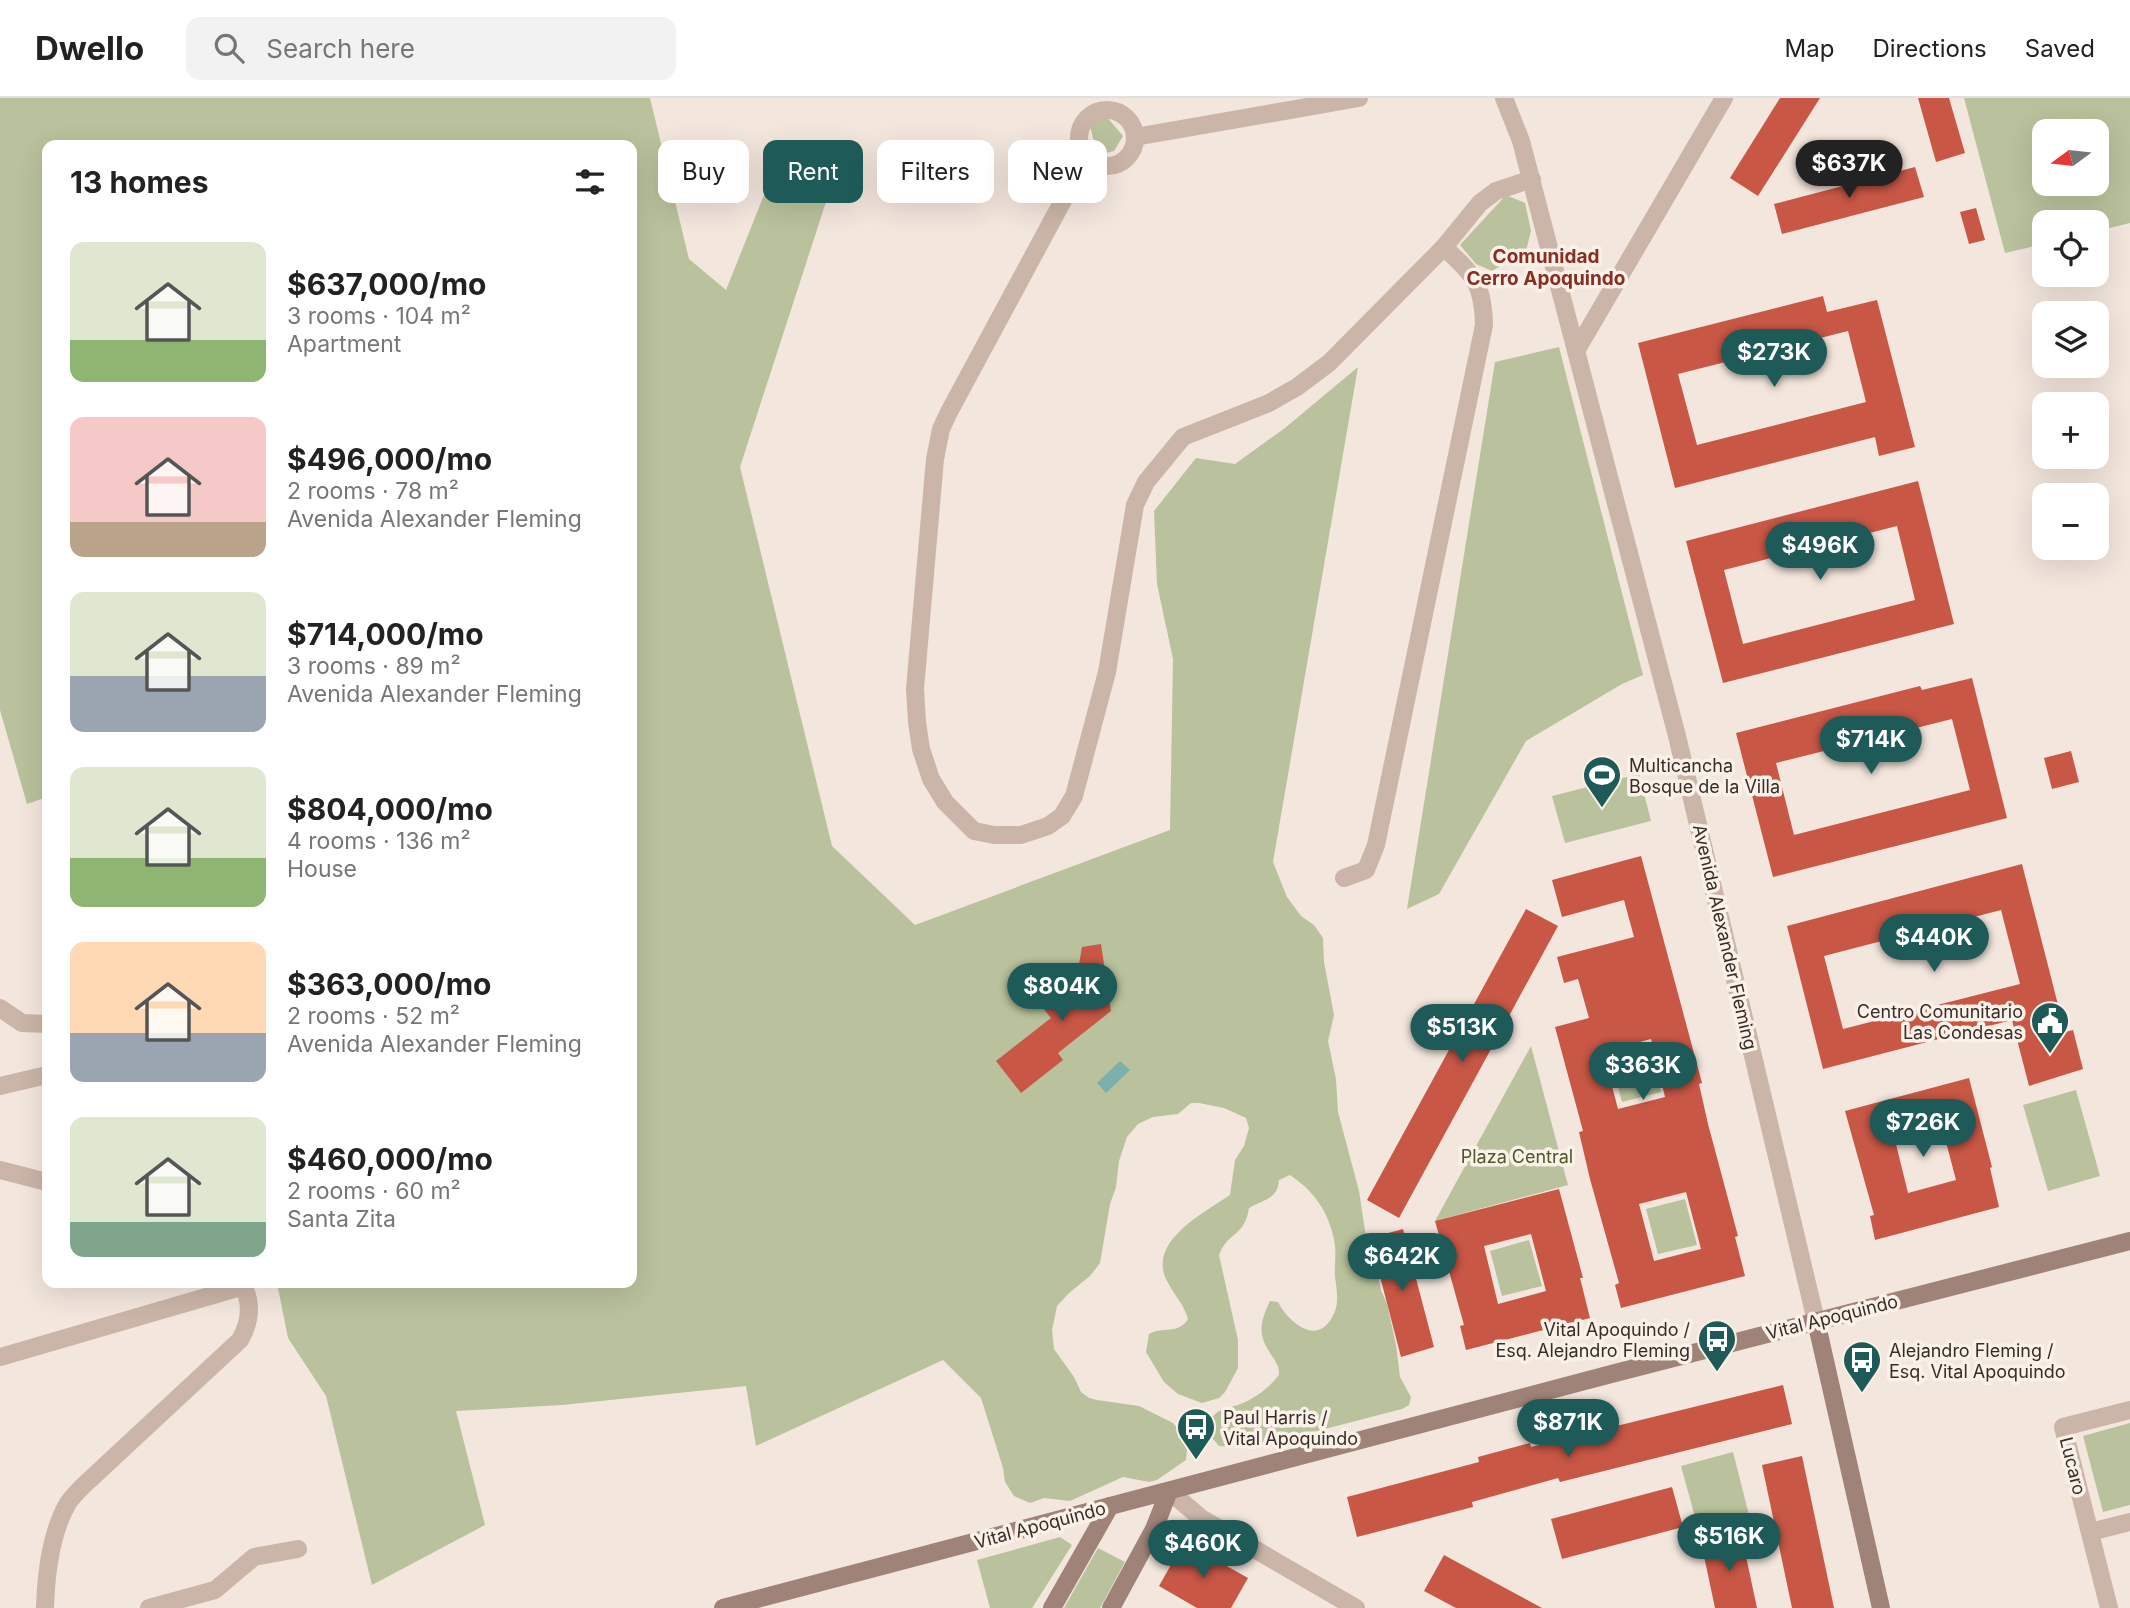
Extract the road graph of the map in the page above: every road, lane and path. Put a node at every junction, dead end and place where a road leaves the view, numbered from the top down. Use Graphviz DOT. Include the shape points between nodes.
graph roads {
  1 [pos="1082,98"];
  2 [pos="1359,98"];
  3 [pos="1504,98"];
  4 [pos="1724,98"];
  5 [pos="1088,116"];
  6 [pos="1135,136"];
  7 [pos="1079,140"];
  8 [pos="1107,166"];
  9 [pos="1532,179"];
  10 [pos="1062,203"];
  11 [pos="1444,247"];
  12 [pos="1576,351"];
  13 [pos="1344,878"];
  14 [pos="0,1008"];
  15 [pos="42,1024"];
  16 [pos="42,1076"];
  17 [pos="0,1086"];
  18 [pos="0,1170"];
  19 [pos="42,1181"];
  20 [pos="2130,1241"];
  21 [pos="230,1288"];
  22 [pos="244,1288"];
  23 [pos="1816,1321"];
  24 [pos="0,1357"];
  25 [pos="2130,1410"];
  26 [pos="1169,1491"];
  27 [pos="1110,1506"];
  28 [pos="2130,1522"];
  29 [pos="2090,1532"];
  30 [pos="298,1549"];
  31 [pos="45,1608"];
  32 [pos="149,1608"];
  33 [pos="723,1608"];
  34 [pos="1052,1608"];
  35 [pos="1111,1608"];
  36 [pos="1356,1608"];
  37 [pos="1881,1608"];
  38 [pos="2109,1608"];
  1 -- 5 [label="street"];
  2 -- 6 [label="street"];
  3 -- 9 [label="street, Avenida Alexander Fleming"];
  4 -- 12 [label="street"];
  5 -- 6 [label="street" via="1107,109 1117,111 1133,125"];
  5 -- 7 [label="street"];
  6 -- 8 [label="street" via="1130,155"];
  9 -- 11 [label="street" via="1488,197"];
  9 -- 12 [label="street, Avenida Alexander Fleming"];
  10 -- 11 [label="street" via="949,412 935,459 915,689 921,749 945,802 974,831 994,835 1021,835 1048,825 1062,816 1074,796 1107,672 1135,505 1146,482 1183,437 1269,402 1329,363"];
  11 -- 13 [label="street" via="1481,290 1485,325 1376,845 1366,870"];
  12 -- 23 [label="street, Avenida Alexander Fleming" via="1677,736"];
  14 -- 15 [label="street" via="22,1023"];
  16 -- 17 [label="street"];
  18 -- 19 [label="street"];
  20 -- 23 [label="street, Vital Apoquindo"];
  21 -- 24 [label="street"];
  22 -- 31 [label="street" via="250,1308 240,1340 68,1503 52,1553"];
  23 -- 26 [label="street, Vital Apoquindo"];
  23 -- 37 [label="street, Avenida Alexander Fleming"];
  25 -- 29 [label="street, Lucaro" via="2063,1427"];
  26 -- 27 [label="street, Vital Apoquindo"];
  26 -- 35 [label="street"];
  26 -- 36 [label="street" via="1201,1518"];
  27 -- 33 [label="street, Vital Apoquindo"];
  27 -- 34 [label="street"];
  28 -- 29 [label="street"];
  29 -- 38 [label="street, Lucaro"];
  30 -- 32 [label="street" via="254,1558 215,1590"];
}
